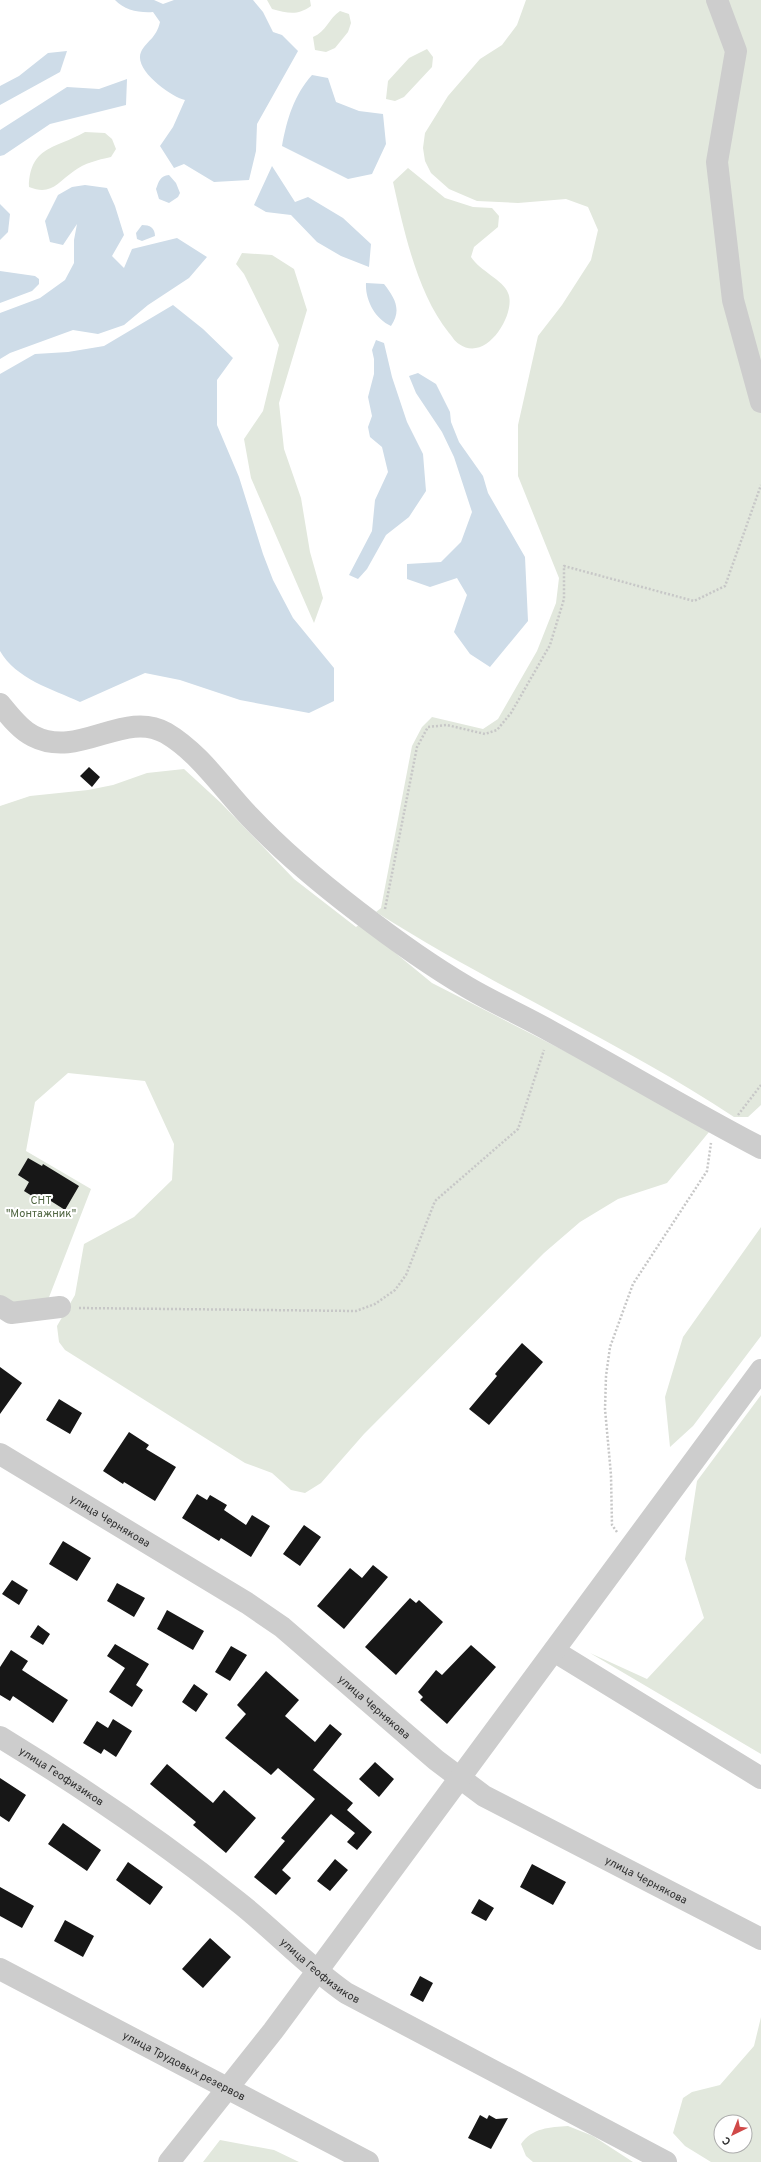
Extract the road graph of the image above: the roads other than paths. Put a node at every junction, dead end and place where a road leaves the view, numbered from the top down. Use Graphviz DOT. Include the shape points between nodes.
graph roads {
  1 [pos="717,0"];
  2 [pos="761,402"];
  3 [pos="0,704"];
  4 [pos="761,1148"];
  5 [pos="0,1306"];
  6 [pos="60,1307"];
  7 [pos="761,1370"];
  8 [pos="0,1454"];
  9 [pos="554,1652"];
  10 [pos="0,1737"];
  11 [pos="761,1778"];
  12 [pos="458,1779"];
  13 [pos="761,1939"];
  14 [pos="0,1969"];
  15 [pos="317,1970"];
  16 [pos="228,2089"];
  17 [pos="169,2162"];
  18 [pos="368,2162"];
  19 [pos="666,2162"];
  1 -- 2 [label="street" via="736,51 716,162 733,300"];
  3 -- 4 [label="street" via="32,736 62,744 88,740 131,726 165,732 203,764 278,846 374,924 468,988 551,1031"];
  5 -- 6 [label="street" via="11,1313"];
  7 -- 9 [label="street"];
  8 -- 12 [label="street, улица Чернякова" via="282,1627"];
  9 -- 11 [label="street"];
  9 -- 12 [label="street"];
  10 -- 15 [label="street, улица Геофизиков" via="122,1814 237,1901"];
  12 -- 13 [label="street, улица Чернякова" via="484,1796"];
  12 -- 15 [label="street" via="413,1844"];
  14 -- 16 [label="street, улица Трудовых резервов"];
  15 -- 16 [label="street"];
  15 -- 19 [label="street, улица Геофизиков" via="346,1993"];
  16 -- 17 [label="street"];
  16 -- 18 [label="street, улица Трудовых резервов"];
}
